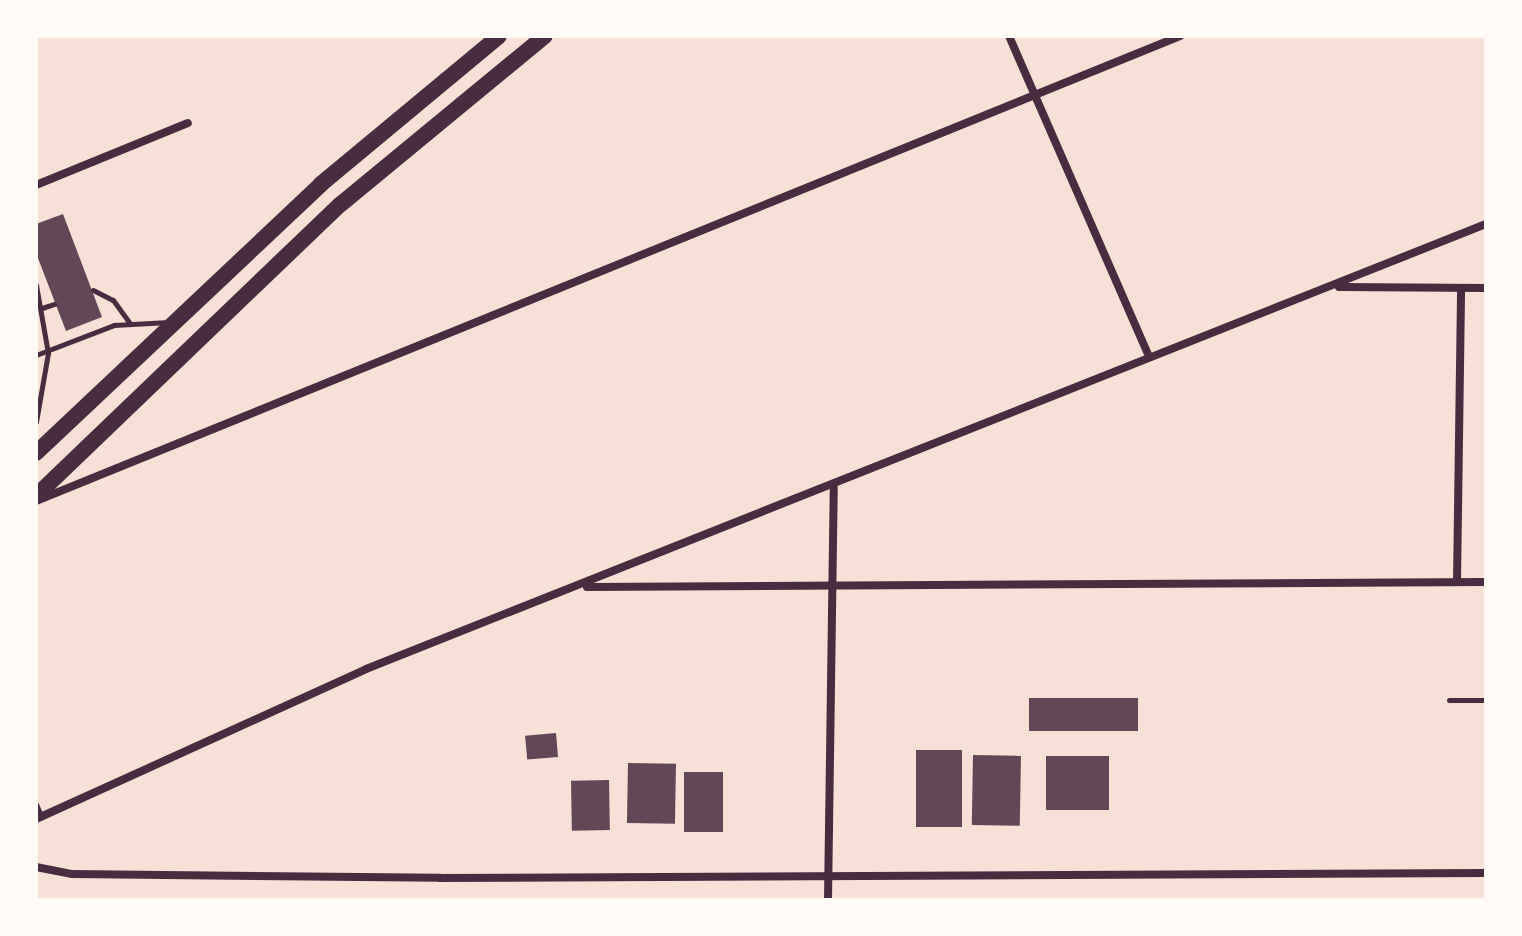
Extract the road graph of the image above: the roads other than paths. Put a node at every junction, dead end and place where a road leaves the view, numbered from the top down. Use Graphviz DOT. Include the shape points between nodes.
graph roads {
  1 [pos="499,36"];
  2 [pos="545,36"];
  3 [pos="1009,36"];
  4 [pos="1180,36"];
  5 [pos="1033,98"];
  6 [pos="188,123"];
  7 [pos="36,185"];
  8 [pos="1486,224"];
  9 [pos="36,285"];
  10 [pos="1335,287"];
  11 [pos="1461,288"];
  12 [pos="1486,288"];
  13 [pos="93,290"];
  14 [pos="54,304"];
  15 [pos="42,308"];
  16 [pos="175,322"];
  17 [pos="130,323"];
  18 [pos="48,353"];
  19 [pos="36,355"];
  20 [pos="1149,357"];
  21 [pos="36,422"];
  22 [pos="36,453"];
  23 [pos="834,488"];
  24 [pos="36,499"];
  25 [pos="1457,582"];
  26 [pos="1486,582"];
  27 [pos="833,583"];
  28 [pos="578,587"];
  29 [pos="1449,700"];
  30 [pos="1486,700"];
  31 [pos="36,804"];
  32 [pos="38,818"];
  33 [pos="36,867"];
  34 [pos="1486,873"];
  35 [pos="828,876"];
  36 [pos="828,900"];
  1 -- 16 [label="main road" via="321,184"];
  2 -- 24 [label="main road" via="341,204"];
  3 -- 5 [label="street"];
  4 -- 5 [label="street"];
  5 -- 20 [label="street"];
  5 -- 24 [label="street"];
  6 -- 7 [label="street"];
  8 -- 10 [label="street"];
  9 -- 15 [label="lane"];
  10 -- 11 [label="street"];
  10 -- 20 [label="street"];
  11 -- 12 [label="street"];
  11 -- 25 [label="street"];
  13 -- 17 [label="lane" via="113,300"];
  14 -- 15 [label="lane"];
  15 -- 18 [label="lane"];
  16 -- 17 [label="lane"];
  16 -- 22 [label="main road"];
  17 -- 18 [label="lane"];
  18 -- 19 [label="lane"];
  18 -- 21 [label="lane"];
  20 -- 23 [label="street"];
  23 -- 27 [label="street"];
  23 -- 28 [label="street"];
  25 -- 26 [label="street"];
  25 -- 27 [label="street"];
  27 -- 28 [label="street"];
  27 -- 35 [label="street"];
  28 -- 32 [label="street" via="366,669"];
  29 -- 30 [label="lane"];
  31 -- 32 [label="lane"];
  33 -- 35 [label="street" via="118,875"];
  34 -- 35 [label="street"];
  35 -- 36 [label="street"];
}
